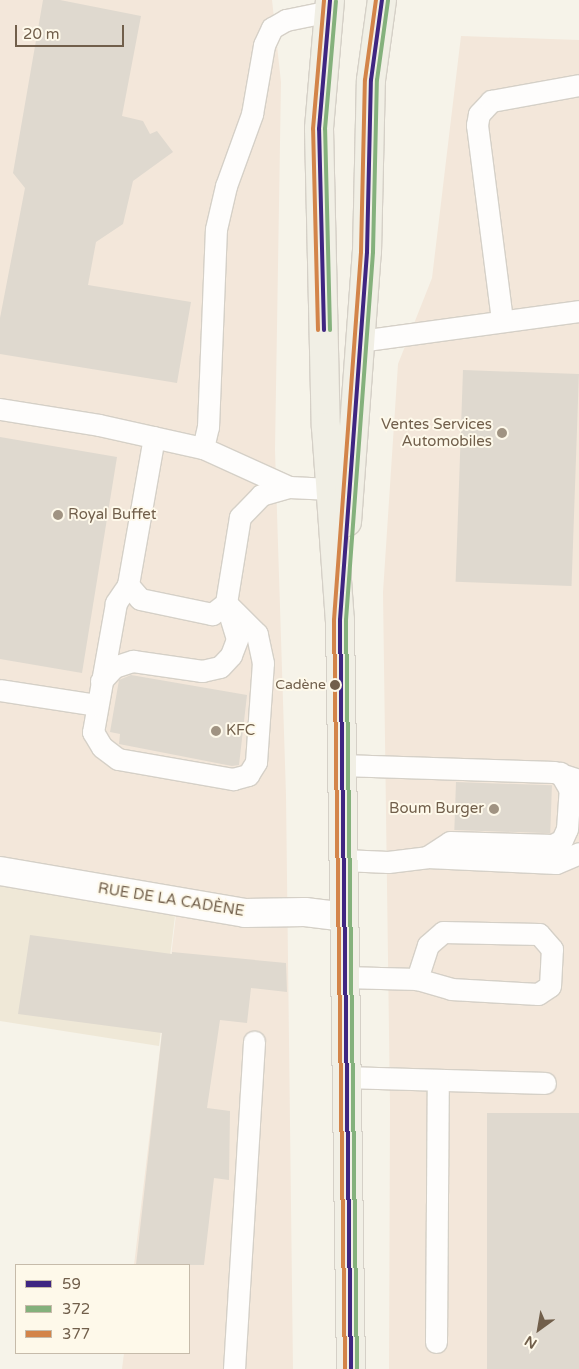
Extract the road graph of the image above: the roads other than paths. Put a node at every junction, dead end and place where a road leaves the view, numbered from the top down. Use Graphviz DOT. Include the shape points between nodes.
graph roads {
  1 [pos="382,0"];
  2 [pos="330,5"];
  3 [pos="579,85"];
  4 [pos="579,311"];
  5 [pos="502,320"];
  6 [pos="360,341"];
  7 [pos="0,409"];
  8 [pos="154,437"];
  9 [pos="203,448"];
  10 [pos="289,487"];
  11 [pos="330,489"];
  12 [pos="128,585"];
  13 [pos="226,603"];
  14 [pos="340,620"];
  15 [pos="101,681"];
  16 [pos="0,690"];
  17 [pos="97,706"];
  18 [pos="342,764"];
  19 [pos="569,777"];
  20 [pos="579,853"];
  21 [pos="427,857"];
  22 [pos="343,860"];
  23 [pos="0,871"];
  24 [pos="344,917"];
  25 [pos="344,977"];
  26 [pos="418,979"];
  27 [pos="254,1042"];
  28 [pos="346,1078"];
  29 [pos="438,1080"];
  30 [pos="545,1083"];
  31 [pos="436,1342"];
  32 [pos="234,1369"];
  33 [pos="351,1369"];
  1 -- 6 [label="main road" via="371,80"];
  2 -- 9 [label="lane" via="272,28 264,45 252,114 226,186 216,229 208,427"];
  2 -- 11 [label="main road" via="319,129"];
  3 -- 5 [label="lane" via="491,102 479,114 477,124"];
  4 -- 5 [label="lane"];
  5 -- 6 [label="lane"];
  6 -- 14 [label="main road"];
  7 -- 8 [label="lane"];
  8 -- 9 [label="lane"];
  8 -- 12 [label="lane"];
  9 -- 10 [label="lane"];
  10 -- 11 [label="lane"];
  10 -- 13 [label="lane" via="261,495 240,517"];
  11 -- 14 [label="main road"];
  12 -- 13 [label="lane" via="140,599 212,614"];
  12 -- 15 [label="lane" via="116,603"];
  13 -- 15 [label="lane" via="237,638 231,655 220,667 202,670 133,661 114,667"];
  13 -- 17 [label="lane" via="257,634 263,663 256,762 248,775 233,779 118,759 102,747 93,732"];
  14 -- 18 [label="main road"];
  15 -- 17 [label="lane"];
  16 -- 17 [label="lane"];
  18 -- 19 [label="lane"];
  18 -- 22 [label="main road"];
  19 -- 21 [label="lane" via="567,829 562,840 553,845 450,842"];
  20 -- 21 [label="lane" via="556,864"];
  21 -- 22 [label="lane" via="388,862"];
  22 -- 24 [label="main road"];
  23 -- 24 [label="street, RUE DE LA CADÈNE" via="245,913 305,912"];
  24 -- 25 [label="main road"];
  25 -- 26 [label="lane"];
  25 -- 28 [label="main road"];
  26 -- 26 [label="lane" via="451,989 538,994 550,986 552,949 539,934 443,932 428,945"];
  27 -- 32 [label="lane"];
  28 -- 29 [label="lane"];
  28 -- 33 [label="main road"];
  29 -- 30 [label="lane"];
  29 -- 31 [label="lane"];
}
